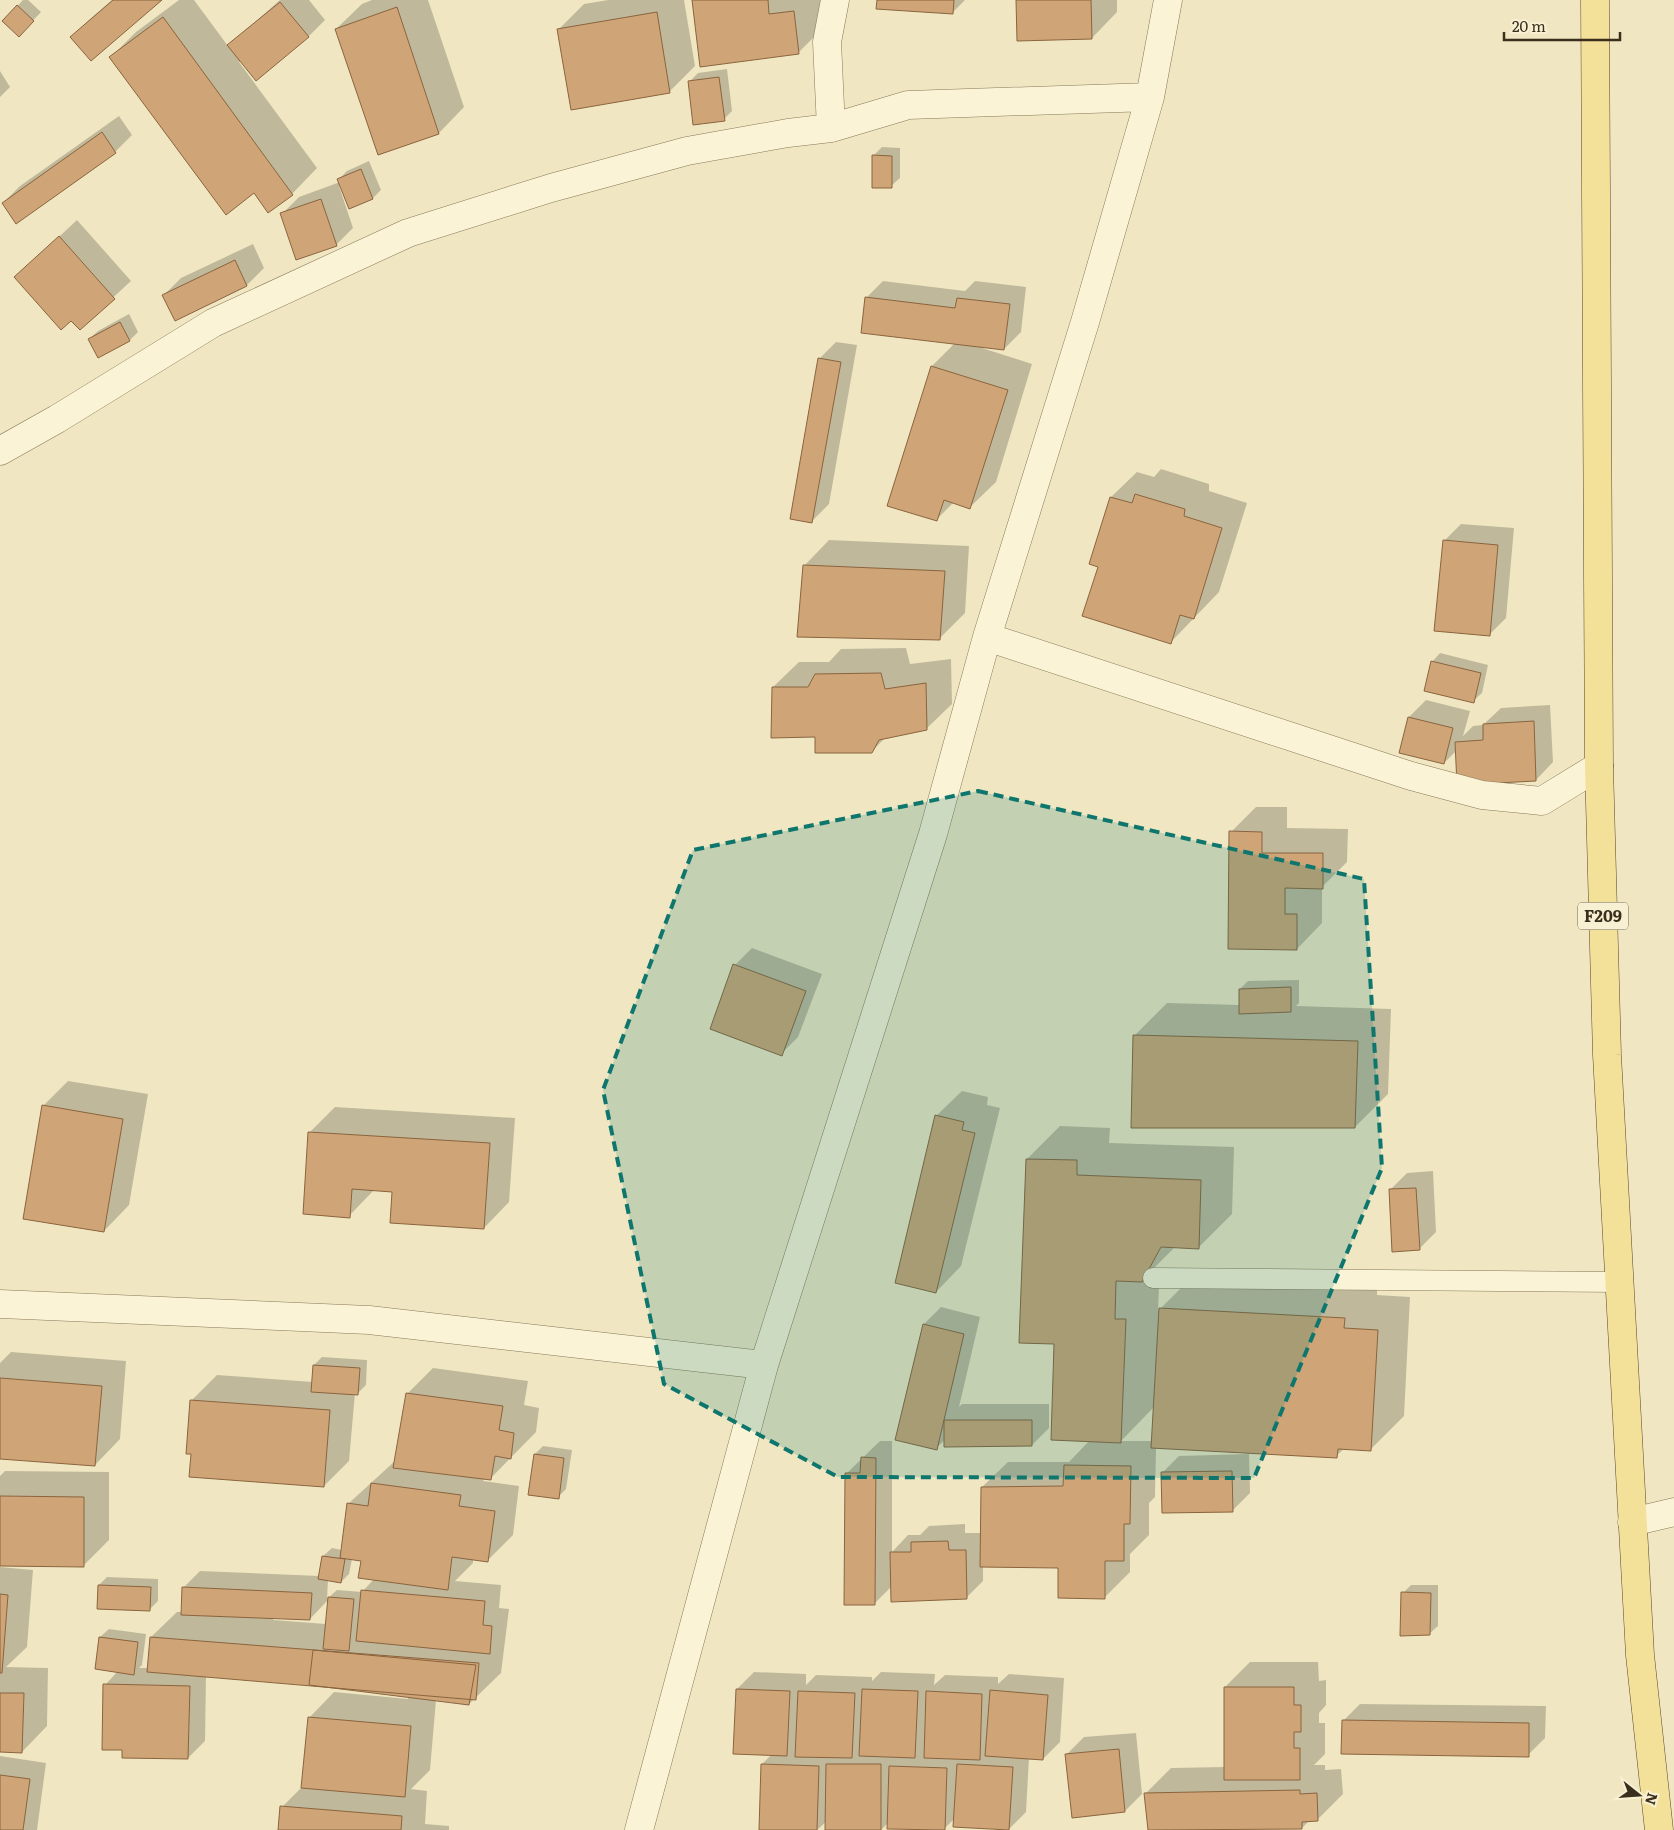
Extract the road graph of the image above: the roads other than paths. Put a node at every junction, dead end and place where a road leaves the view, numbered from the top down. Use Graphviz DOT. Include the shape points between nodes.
graph roads {
  1 [pos="836,0"];
  2 [pos="1168,0"];
  3 [pos="1595,0"];
  4 [pos="1150,97"];
  5 [pos="831,128"];
  6 [pos="0,451"];
  7 [pos="987,637"];
  8 [pos="1599,766"];
  9 [pos="1153,1278"];
  10 [pos="1619,1282"];
  11 [pos="0,1304"];
  12 [pos="764,1365"];
  13 [pos="1674,1512"];
  14 [pos="1632,1522"];
  15 [pos="639,1830"];
  16 [pos="1659,1830"];
  1 -- 5 [label="street" via="827,42"];
  2 -- 4 [label="street"];
  3 -- 8 [label="main road, F209"];
  4 -- 5 [label="street" via="908,105"];
  4 -- 7 [label="street" via="1085,322"];
  5 -- 6 [label="street" via="688,151 551,188 408,233 213,323"];
  7 -- 8 [label="street" via="1411,776 1482,796 1542,801"];
  7 -- 12 [label="street" via="932,834"];
  8 -- 10 [label="main road, F209" via="1607,1055"];
  9 -- 10 [label="lane"];
  10 -- 14 [label="main road, F209"];
  11 -- 12 [label="street" via="369,1320"];
  12 -- 15 [label="street"];
  13 -- 14 [label="street"];
  14 -- 16 [label="main road, F209" via="1640,1655"];
}
